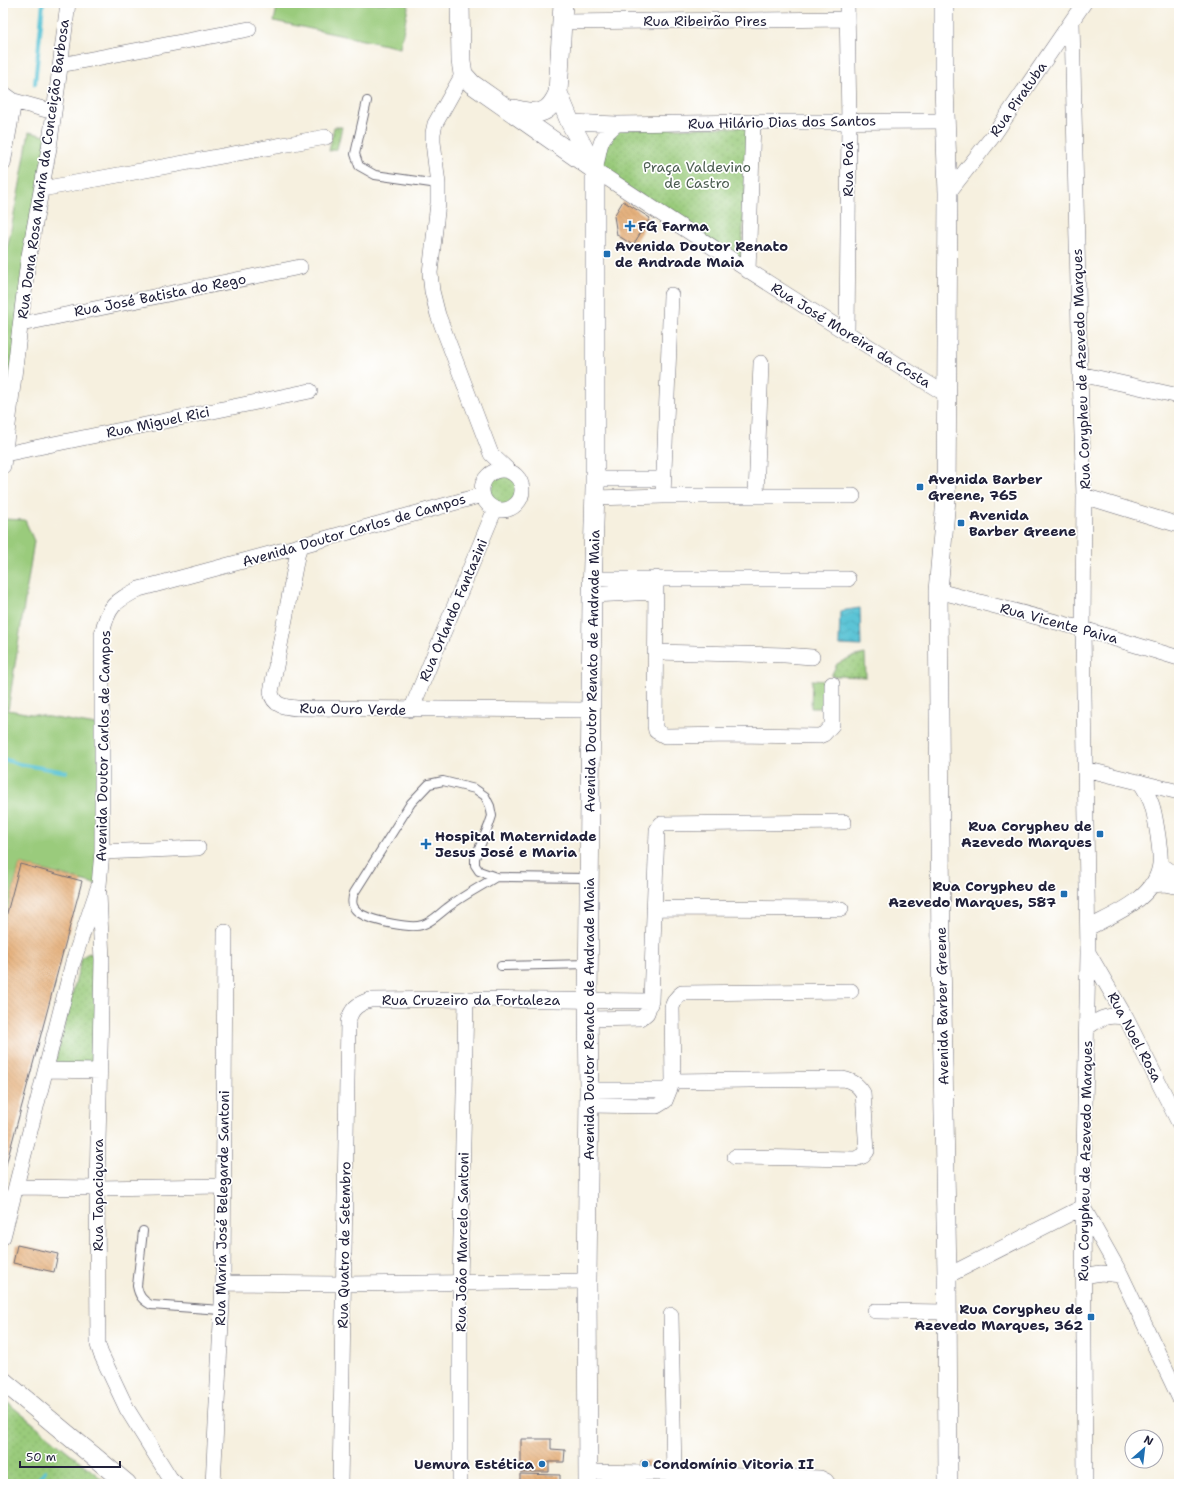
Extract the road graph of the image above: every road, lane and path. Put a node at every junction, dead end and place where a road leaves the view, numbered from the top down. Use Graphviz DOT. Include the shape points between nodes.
graph roads {
  1 [pos="68,3"];
  2 [pos="460,3"];
  3 [pos="563,3"];
  4 [pos="847,3"];
  5 [pos="944,3"];
  6 [pos="1084,3"];
  7 [pos="847,20"];
  8 [pos="562,22"];
  9 [pos="1072,22"];
  10 [pos="249,29"];
  11 [pos="60,65"];
  12 [pos="463,74"];
  13 [pos="558,93"];
  14 [pos="9,97"];
  15 [pos="367,101"];
  16 [pos="507,107"];
  17 [pos="54,112"];
  18 [pos="946,121"];
  19 [pos="570,122"];
  20 [pos="753,122"];
  21 [pos="849,122"];
  22 [pos="617,124"];
  23 [pos="326,137"];
  24 [pos="3,164"];
  25 [pos="595,170"];
  26 [pos="438,184"];
  27 [pos="42,189"];
  28 [pos="948,193"];
  29 [pos="300,267"];
  30 [pos="748,271"];
  31 [pos="671,295"];
  32 [pos="20,324"];
  33 [pos="847,334"];
  34 [pos="761,363"];
  35 [pos="1080,374"];
  36 [pos="310,391"];
  37 [pos="947,395"];
  38 [pos="1179,396"];
  39 [pos="491,454"];
  40 [pos="4,460"];
  41 [pos="508,470"];
  42 [pos="664,479"];
  43 [pos="484,480"];
  44 [pos="595,488"];
  45 [pos="482,495"];
  46 [pos="664,496"];
  47 [pos="756,496"];
  48 [pos="853,496"];
  49 [pos="1084,496"];
  50 [pos="495,509"];
  51 [pos="1179,525"];
  52 [pos="299,546"];
  53 [pos="848,579"];
  54 [pos="656,585"];
  55 [pos="592,587"];
  56 [pos="938,591"];
  57 [pos="1083,629"];
  58 [pos="655,652"];
  59 [pos="812,657"];
  60 [pos="1179,658"];
  61 [pos="832,684"];
  62 [pos="411,710"];
  63 [pos="591,710"];
  64 [pos="1086,769"];
  65 [pos="1140,782"];
  66 [pos="1179,792"];
  67 [pos="1179,798"];
  68 [pos="1154,809"];
  69 [pos="844,822"];
  70 [pos="198,848"];
  71 [pos="102,852"];
  72 [pos="1160,864"];
  73 [pos="496,877"];
  74 [pos="1179,877"];
  75 [pos="589,878"];
  76 [pos="99,885"];
  77 [pos="1151,885"];
  78 [pos="1179,886"];
  79 [pos="654,908"];
  80 [pos="841,909"];
  81 [pos="1088,928"];
  82 [pos="225,932"];
  83 [pos="1088,953"];
  84 [pos="102,960"];
  85 [pos="73,962"];
  86 [pos="589,964"];
  87 [pos="501,966"];
  88 [pos="851,991"];
  89 [pos="466,999"];
  90 [pos="355,1007"];
  91 [pos="589,1010"];
  92 [pos="1126,1018"];
  93 [pos="1088,1027"];
  94 [pos="46,1070"];
  95 [pos="100,1071"];
  96 [pos="671,1085"];
  97 [pos="589,1097"];
  98 [pos="1179,1123"];
  99 [pos="735,1157"];
  100 [pos="223,1186"];
  101 [pos="16,1187"];
  102 [pos="97,1188"];
  103 [pos="1083,1207"];
  104 [pos="143,1231"];
  105 [pos="3,1237"];
  106 [pos="947,1276"];
  107 [pos="1083,1276"];
  108 [pos="1121,1276"];
  109 [pos="587,1281"];
  110 [pos="223,1282"];
  111 [pos="460,1282"];
  112 [pos="343,1284"];
  113 [pos="221,1310"];
  114 [pos="875,1311"];
  115 [pos="946,1312"];
  116 [pos="671,1315"];
  117 [pos="3,1381"];
  118 [pos="1179,1397"];
  119 [pos="674,1474"];
  120 [pos="588,1478"];
  121 [pos="715,1479"];
  122 [pos="127,1484"];
  123 [pos="176,1484"];
  124 [pos="213,1484"];
  125 [pos="340,1484"];
  126 [pos="460,1484"];
  127 [pos="828,1484"];
  128 [pos="948,1484"];
  129 [pos="1086,1484"];
  1 -- 11 [label="street, Rua Dona Rosa Maria da Conceição Barbosa"];
  2 -- 12 [label="street" via="460,61"];
  3 -- 8 [label="street"];
  4 -- 7 [label="street, Rua Poá"];
  5 -- 18 [label="street, Avenida Barber Greene"];
  6 -- 9 [label="street, Rua Piratuba"];
  7 -- 8 [label="street, Rua Ribeirão Pires"];
  7 -- 21 [label="street, Rua Poá"];
  8 -- 13 [label="street"];
  9 -- 28 [label="street, Rua Piratuba" via="993,136"];
  9 -- 35 [label="street, Rua Corypheu de Azevedo Marques"];
  10 -- 11 [label="street"];
  11 -- 17 [label="street, Rua Dona Rosa Maria da Conceição Barbosa"];
  12 -- 16 [label="street" via="472,84"];
  12 -- 26 [label="street" via="435,124 433,133"];
  13 -- 16 [label="street" via="549,109 541,112 533,114"];
  13 -- 19 [label="street"];
  14 -- 17 [label="street"];
  14 -- 24 [label="street"];
  15 -- 26 [label="lane" via="355,154 359,166 375,175"];
  16 -- 25 [label="street"];
  17 -- 27 [label="street, Rua Dona Rosa Maria da Conceição Barbosa"];
  18 -- 21 [label="street, Rua Hilário Dias dos Santos"];
  18 -- 28 [label="street, Avenida Barber Greene"];
  19 -- 22 [label="street, Rua Hilário Dias dos Santos"];
  19 -- 25 [label="street"];
  20 -- 21 [label="street, Rua Hilário Dias dos Santos"];
  20 -- 22 [label="street, Rua Hilário Dias dos Santos"];
  20 -- 30 [label="street"];
  21 -- 33 [label="street, Rua Poá"];
  22 -- 25 [label="street" via="602,138"];
  23 -- 27 [label="street"];
  25 -- 30 [label="street, Rua José Moreira da Costa"];
  25 -- 44 [label="street, Avenida Doutor Renato de Andrade Maia"];
  26 -- 39 [label="street" via="430,273 432,291 438,315"];
  27 -- 32 [label="street, Rua Dona Rosa Maria da Conceição Barbosa" via="28,261"];
  28 -- 37 [label="street, Avenida Barber Greene"];
  29 -- 32 [label="street, Rua José Batista do Rego"];
  30 -- 33 [label="street, Rua José Moreira da Costa"];
  31 -- 42 [label="street"];
  32 -- 40 [label="street, Rua Dona Rosa Maria da Conceição Barbosa"];
  33 -- 37 [label="street, Rua José Moreira da Costa"];
  34 -- 47 [label="street"];
  35 -- 38 [label="street"];
  35 -- 49 [label="street, Rua Corypheu de Azevedo Marques"];
  36 -- 40 [label="street, Rua Miguel Rici"];
  37 -- 56 [label="street, Avenida Barber Greene" via="946,499"];
  39 -- 41 [label="street"];
  39 -- 43 [label="street"];
  41 -- 43 [label="street" via="494,470"];
  41 -- 50 [label="street" via="514,473 521,483 522,496 514,506 502,510"];
  42 -- 44 [label="street"];
  42 -- 46 [label="street"];
  43 -- 45 [label="street"];
  44 -- 46 [label="street"];
  44 -- 55 [label="street, Avenida Doutor Renato de Andrade Maia"];
  45 -- 50 [label="street"];
  45 -- 52 [label="street, Avenida Doutor Carlos de Campos"];
  46 -- 47 [label="street"];
  47 -- 48 [label="street"];
  49 -- 51 [label="street"];
  49 -- 57 [label="street, Rua Corypheu de Azevedo Marques"];
  50 -- 62 [label="street, Rua Orlando Fantazini"];
  52 -- 62 [label="street, Rua Ouro Verde" via="271,692 272,698 277,704 297,708"];
  52 -- 71 [label="street, Avenida Doutor Carlos de Campos" via="139,589 121,598 112,607 102,634"];
  53 -- 54 [label="street"];
  54 -- 55 [label="street"];
  54 -- 58 [label="street"];
  55 -- 63 [label="street, Avenida Doutor Renato de Andrade Maia"];
  56 -- 57 [label="street, Rua Vicente Paiva"];
  56 -- 106 [label="street, Avenida Barber Greene" via="940,955"];
  57 -- 60 [label="street, Rua Vicente Paiva"];
  57 -- 64 [label="street, Rua Corypheu de Azevedo Marques"];
  58 -- 59 [label="street"];
  58 -- 61 [label="street" via="655,726 656,731 664,736 819,736 832,725"];
  62 -- 63 [label="street, Rua Ouro Verde"];
  63 -- 75 [label="street, Avenida Doutor Renato de Andrade Maia"];
  64 -- 65 [label="street"];
  64 -- 81 [label="street, Rua Corypheu de Azevedo Marques"];
  65 -- 66 [label="street"];
  65 -- 68 [label="street"];
  67 -- 68 [label="street" via="1170,797"];
  68 -- 72 [label="street"];
  69 -- 79 [label="street" via="661,824 657,830"];
  70 -- 71 [label="street"];
  71 -- 76 [label="street, Avenida Doutor Carlos de Campos"];
  72 -- 74 [label="street"];
  72 -- 77 [label="street"];
  73 -- 73 [label="lane" via="478,871 475,865 492,816 485,796 475,789 442,781 429,784 411,803 354,893 352,906 365,916 405,926 421,926"];
  73 -- 75 [label="lane"];
  75 -- 86 [label="street, Avenida Doutor Renato de Andrade Maia"];
  76 -- 84 [label="street, Rua Tapaciquara"];
  76 -- 85 [label="street, Avenida Doutor Carlos de Campos"];
  77 -- 78 [label="street"];
  77 -- 81 [label="street" via="1130,906"];
  79 -- 80 [label="street"];
  79 -- 91 [label="street, Rua Cruzeiro da Fortaleza" via="651,1001 647,1013 641,1018"];
  81 -- 83 [label="street, Rua Corypheu de Azevedo Marques"];
  82 -- 100 [label="street, Rua Maria José Belegarde Santoni"];
  83 -- 92 [label="street, Rua Noel Rosa"];
  83 -- 93 [label="street, Rua Corypheu de Azevedo Marques"];
  84 -- 85 [label="street" via="88,952 80,954"];
  84 -- 95 [label="street, Rua Tapaciquara"];
  85 -- 94 [label="street, Avenida Doutor Carlos de Campos"];
  86 -- 87 [label="lane"];
  86 -- 91 [label="street, Avenida Doutor Renato de Andrade Maia"];
  88 -- 96 [label="street" via="682,993 677,996 672,1008"];
  89 -- 90 [label="street, Rua Cruzeiro da Fortaleza" via="370,1000"];
  89 -- 91 [label="street, Rua Cruzeiro da Fortaleza"];
  89 -- 111 [label="street, Rua João Marcelo Santoni"];
  90 -- 112 [label="street, Rua Quatro de Setembro" via="348,1022"];
  91 -- 97 [label="street, Avenida Doutor Renato de Andrade Maia"];
  92 -- 93 [label="street" via="1116,1015 1105,1017"];
  92 -- 98 [label="street, Rua Noel Rosa"];
  93 -- 103 [label="street, Rua Corypheu de Azevedo Marques"];
  94 -- 95 [label="street"];
  94 -- 101 [label="street, Avenida Doutor Carlos de Campos"];
  95 -- 102 [label="street, Rua Tapaciquara"];
  96 -- 97 [label="street" via="665,1101 657,1106"];
  96 -- 99 [label="street" via="844,1079 859,1086 863,1093 867,1151 864,1156 855,1159"];
  97 -- 109 [label="street, Avenida Doutor Renato de Andrade Maia"];
  100 -- 102 [label="street"];
  100 -- 110 [label="street, Rua Maria José Belegarde Santoni"];
  101 -- 102 [label="street"];
  101 -- 105 [label="street, Avenida Doutor Carlos de Campos"];
  102 -- 123 [label="street, Rua Tapaciquara" via="99,1349 127,1409"];
  103 -- 106 [label="street"];
  103 -- 107 [label="street, Rua Corypheu de Azevedo Marques"];
  103 -- 108 [label="street"];
  104 -- 113 [label="lane" via="137,1286 138,1294 144,1301 151,1305"];
  106 -- 115 [label="street, Avenida Barber Greene"];
  107 -- 108 [label="street" via="1101,1273"];
  107 -- 129 [label="street, Rua Corypheu de Azevedo Marques"];
  108 -- 118 [label="street"];
  109 -- 111 [label="street"];
  109 -- 120 [label="street, Avenida Doutor Renato de Andrade Maia"];
  110 -- 112 [label="street"];
  110 -- 113 [label="street, Rua Maria José Belegarde Santoni"];
  111 -- 112 [label="street"];
  111 -- 126 [label="street, Rua João Marcelo Santoni"];
  112 -- 125 [label="street, Rua Quatro de Setembro"];
  113 -- 124 [label="street, Rua Maria José Belegarde Santoni"];
  114 -- 115 [label="street"];
  115 -- 128 [label="street, Avenida Barber Greene"];
  116 -- 119 [label="street"];
  117 -- 122 [label="street"];
  119 -- 120 [label="street"];
  119 -- 121 [label="street"];
  121 -- 127 [label="street" via="820,1478"];
}
